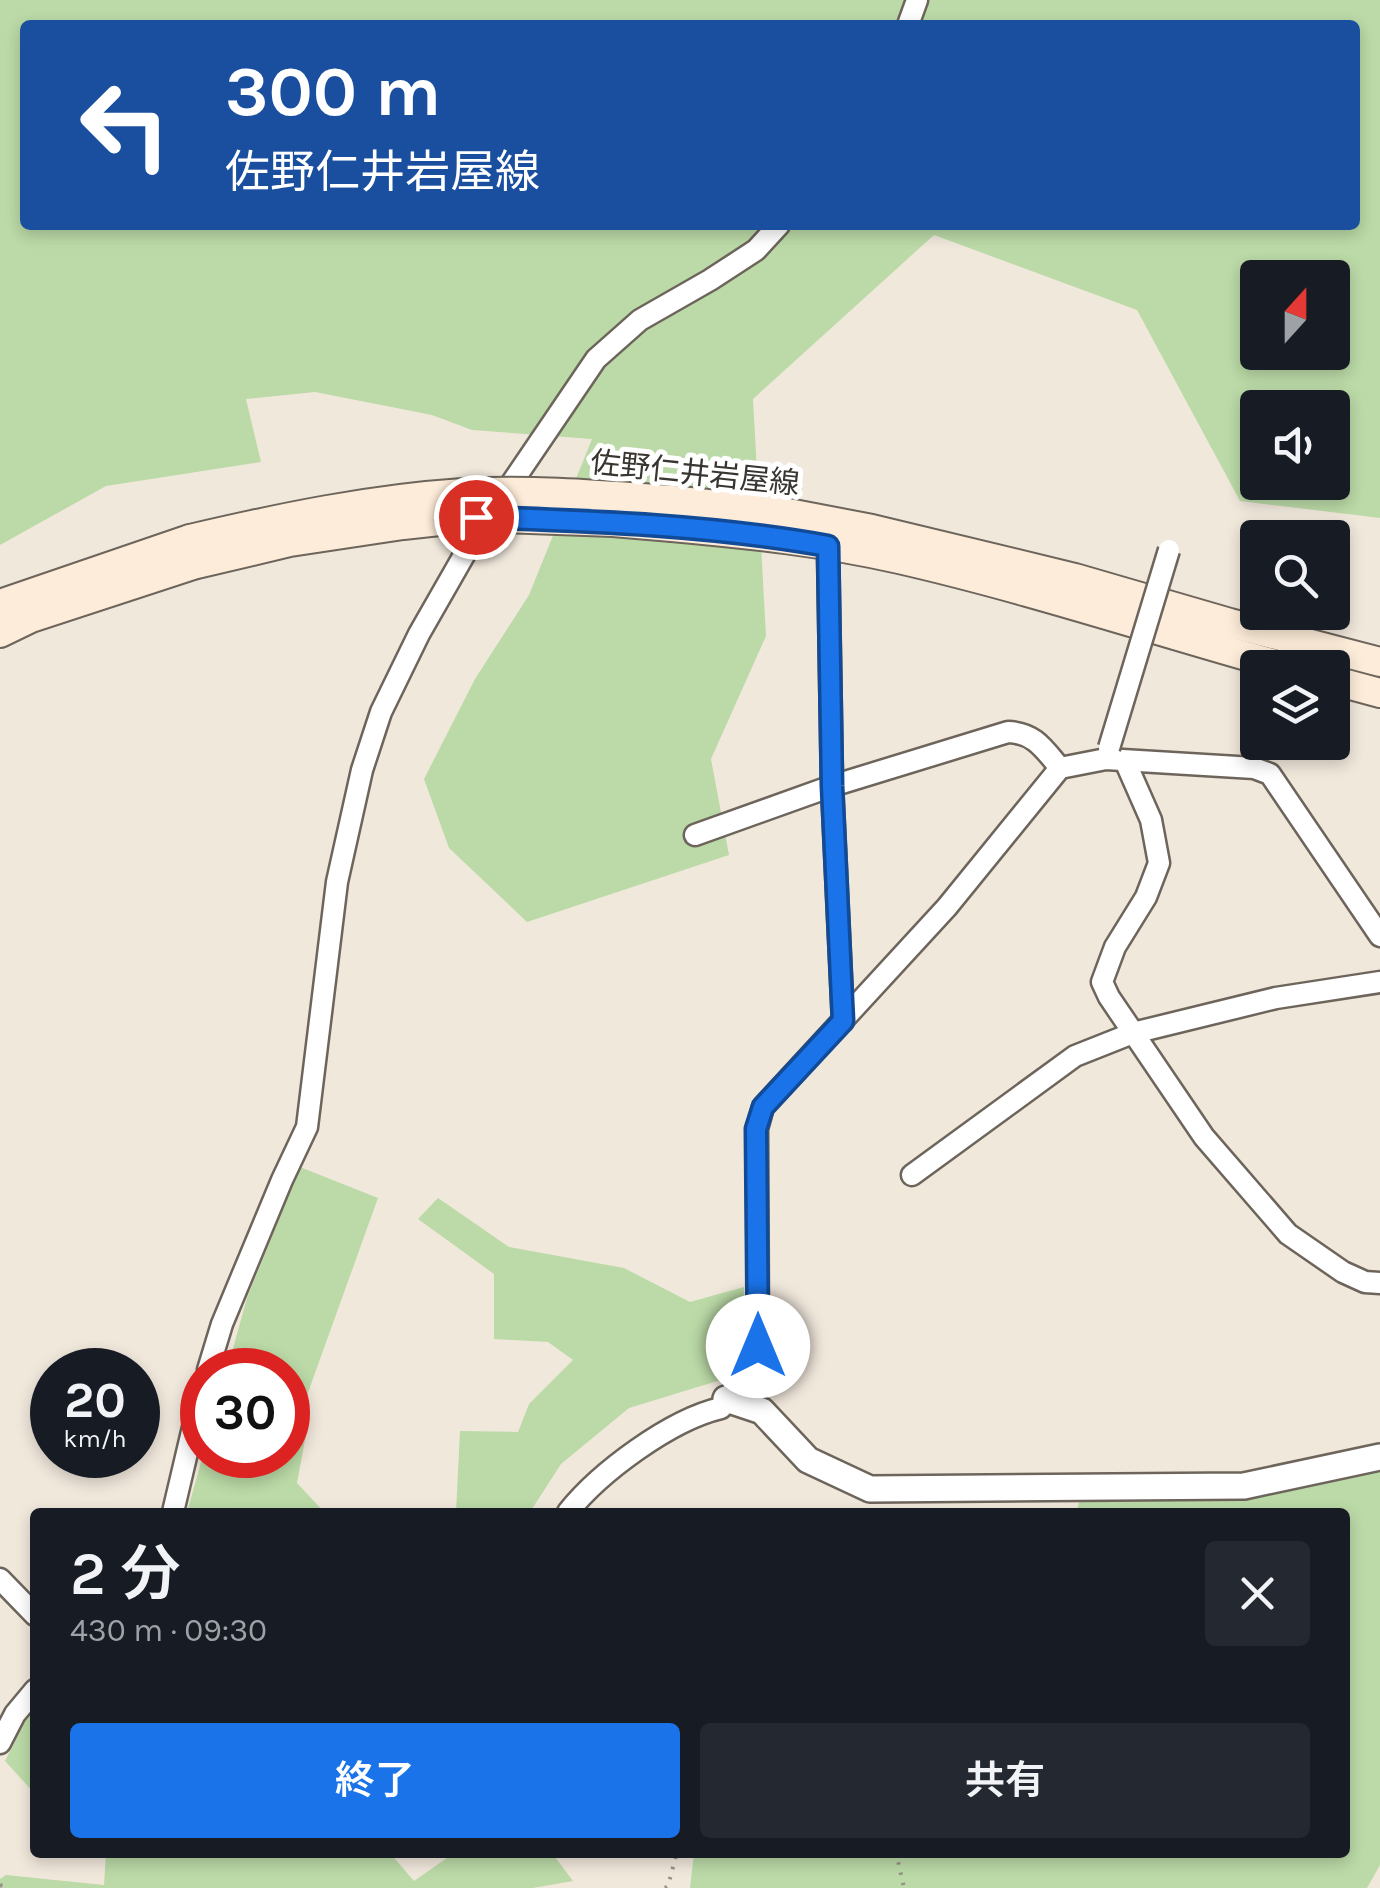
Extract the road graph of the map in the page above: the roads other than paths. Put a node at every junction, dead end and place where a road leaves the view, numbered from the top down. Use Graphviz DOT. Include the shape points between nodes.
graph roads {
  1 [pos="774,230"];
  2 [pos="672,514"];
  3 [pos="828,546"];
  4 [pos="1169,550"];
  5 [pos="191,552"];
  6 [pos="0,604"];
  7 [pos="0,632"];
  8 [pos="1240,654"];
  9 [pos="1380,662"];
  10 [pos="1350,684"];
  11 [pos="1380,692"];
  12 [pos="1113,756"];
  13 [pos="1060,768"];
  14 [pos="832,786"];
  15 [pos="695,835"];
  16 [pos="1380,936"];
  17 [pos="1380,982"];
  18 [pos="843,1021"];
  19 [pos="1133,1033"];
  20 [pos="912,1175"];
  21 [pos="1380,1283"];
  22 [pos="215,1348"];
  23 [pos="726,1399"];
  24 [pos="1380,1457"];
  25 [pos="181,1478"];
  26 [pos="174,1508"];
  27 [pos="571,1508"];
  28 [pos="0,1579"];
  29 [pos="30,1610"];
  30 [pos="30,1696"];
  31 [pos="0,1742"];
  1 -- 22 [label="street" via="756,250 640,320 596,358 470,542 419,634 362,770 337,882 307,1127"];
  2 -- 3 [label="main road, 佐野仁井岩屋線"];
  2 -- 5 [label="main road, 佐野仁井岩屋線, bridge" via="556,492 466,493 269,520"];
  2 -- 9 [label="main road, 佐野仁井岩屋線" via="783,512 872,529"];
  3 -- 8 [label="main road, 佐野仁井岩屋線" via="1093,610"];
  3 -- 14 [label="street"];
  4 -- 12 [label="street, bridge"];
  5 -- 6 [label="main road, 佐野仁井岩屋線"];
  5 -- 7 [label="main road, 佐野仁井岩屋線"];
  10 -- 11 [label="main road"];
  12 -- 13 [label="street"];
  12 -- 16 [label="street" via="1270,774"];
  12 -- 19 [label="street" via="1151,820 1159,863 1102,982"];
  13 -- 14 [label="street" via="1025,733 1008,732"];
  13 -- 18 [label="street"];
  14 -- 15 [label="street"];
  14 -- 18 [label="street"];
  17 -- 19 [label="street" via="1276,998"];
  18 -- 23 [label="street" via="763,1107 756,1129 758,1346"];
  19 -- 20 [label="street" via="1075,1056"];
  19 -- 21 [label="street" via="1204,1137 1288,1234 1343,1272"];
  23 -- 24 [label="street" via="762,1411 808,1460 870,1489 1244,1486"];
  23 -- 27 [label="street" via="721,1408 635,1450"];
  25 -- 26 [label="street"];
  28 -- 29 [label="street"];
  30 -- 31 [label="street"];
}
